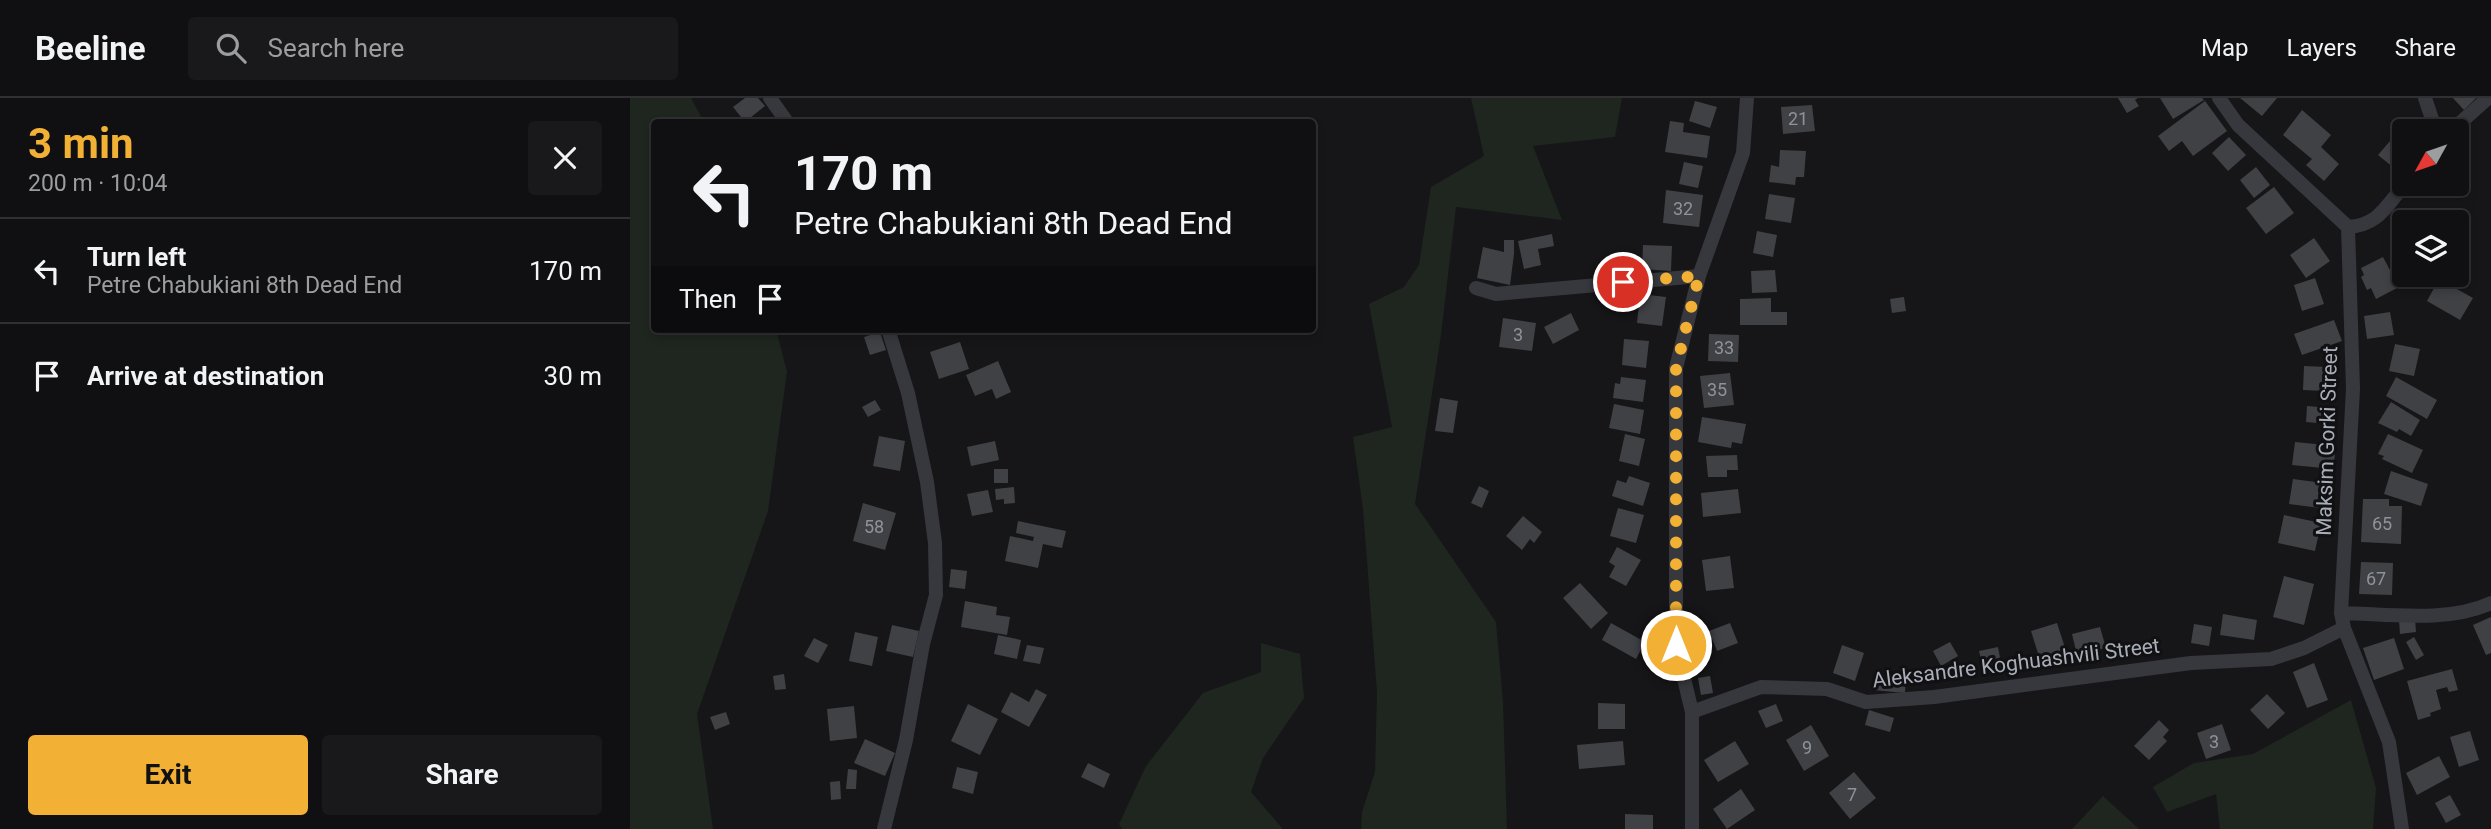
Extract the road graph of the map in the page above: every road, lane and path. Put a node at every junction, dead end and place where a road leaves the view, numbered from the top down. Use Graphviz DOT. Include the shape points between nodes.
graph roads {
  1 [pos="770,98"];
  2 [pos="1747,98"];
  3 [pos="2220,98"];
  4 [pos="2425,98"];
  5 [pos="2488,98"];
  6 [pos="785,119"];
  7 [pos="2432,119"];
  8 [pos="2464,119"];
  9 [pos="2395,196"];
  10 [pos="2348,227"];
  11 [pos="1699,276"];
  12 [pos="1476,288"];
  13 [pos="889,333"];
  14 [pos="2491,603"];
  15 [pos="2343,620"];
  16 [pos="1692,712"];
  17 [pos="884,829"];
  18 [pos="1692,829"];
  19 [pos="2402,829"];
  1 -- 6 [label="street"];
  2 -- 11 [label="street" via="1743,153"];
  3 -- 10 [label="street" via="2238,125"];
  4 -- 7 [label="street"];
  5 -- 8 [label="street"];
  9 -- 10 [label="street" via="2377,218 2364,226"];
  10 -- 15 [label="street, Maksim Gorki Street" via="2353,389"];
  11 -- 12 [label="street" via="1496,294"];
  11 -- 16 [label="street" via="1676,368 1676,645"];
  13 -- 17 [label="street" via="927,482 936,596"];
  14 -- 15 [label="street" via="2441,615"];
  15 -- 16 [label="street, Aleksandre Koghuashvili Street" via="2304,649 2271,659 2191,663 1866,702 1827,689 1761,687"];
  15 -- 19 [label="street, Maksim Gorki Street" via="2389,742"];
  16 -- 18 [label="street"];
}
